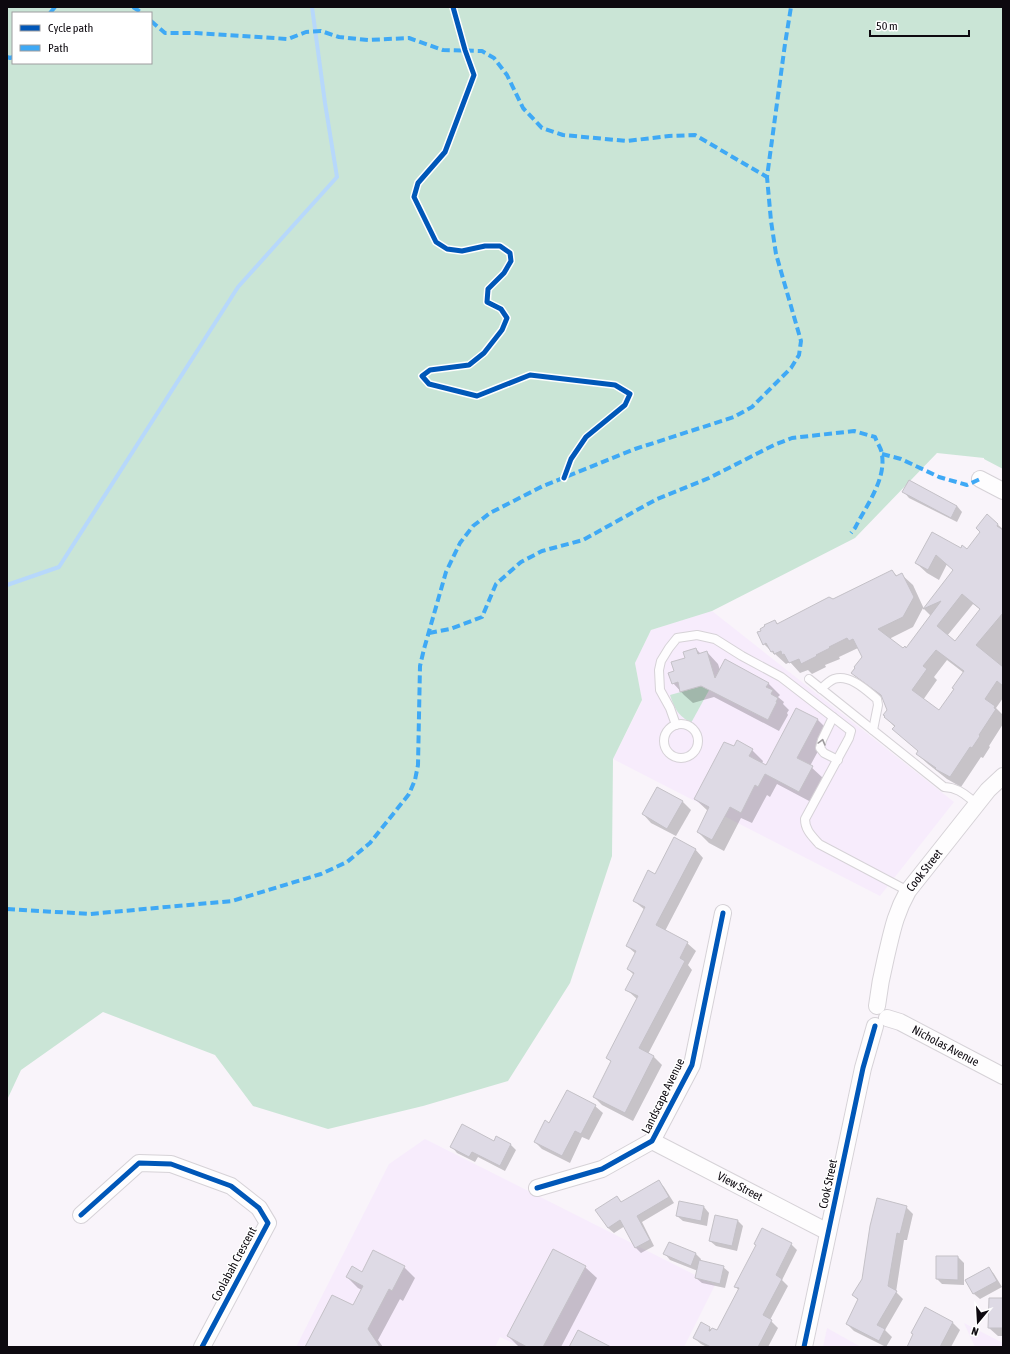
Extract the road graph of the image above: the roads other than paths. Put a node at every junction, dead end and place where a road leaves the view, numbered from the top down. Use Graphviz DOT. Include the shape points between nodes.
graph roads {
  1 [pos="980,479"];
  2 [pos="1003,491"];
  3 [pos="810,679"];
  4 [pos="821,688"];
  5 [pos="833,717"];
  6 [pos="676,725"];
  7 [pos="873,730"];
  8 [pos="838,760"];
  9 [pos="1003,767"];
  10 [pos="1003,773"];
  11 [pos="1003,776"];
  12 [pos="977,804"];
  13 [pos="908,891"];
  14 [pos="723,913"];
  15 [pos="880,1017"];
  16 [pos="1003,1076"];
  17 [pos="652,1141"];
  18 [pos="537,1188"];
  19 [pos="81,1215"];
  20 [pos="828,1232"];
  21 [pos="202,1347"];
  22 [pos="804,1347"];
  1 -- 2 [label="street"];
  3 -- 4 [label="lane"];
  4 -- 7 [label="lane"];
  4 -- 7 [label="lane" via="841,678 852,681 877,699"];
  5 -- 6 [label="lane" via="780,677 715,639 697,635 677,638 661,661 660,690"];
  5 -- 8 [label="lane" via="851,731"];
  8 -- 5 [label="lane, one-way" via="820,748"];
  6 -- 6 [label="lane" via="693,729 698,745 691,755 674,757 664,743 667,732"];
  7 -- 12 [label="lane" via="944,787 956,789"];
  8 -- 13 [label="lane" via="805,819 810,834 819,844"];
  9 -- 10 [label="street"];
  11 -- 12 [label="street, Cook Street"];
  12 -- 13 [label="street, Cook Street"];
  13 -- 15 [label="street, Cook Street" via="894,921 879,988"];
  14 -- 17 [label="street, Landscape Avenue" via="692,1065"];
  15 -- 16 [label="street, Nicholas Avenue" via="900,1022"];
  15 -- 20 [label="street, Cook Street" via="862,1068"];
  17 -- 18 [label="street, Landscape Avenue" via="602,1169"];
  17 -- 20 [label="street, View Street"];
  19 -- 21 [label="street, Coolabah Crescent" via="139,1163 171,1164 231,1186 260,1208 268,1223"];
  20 -- 22 [label="street, Cook Street"];
}
